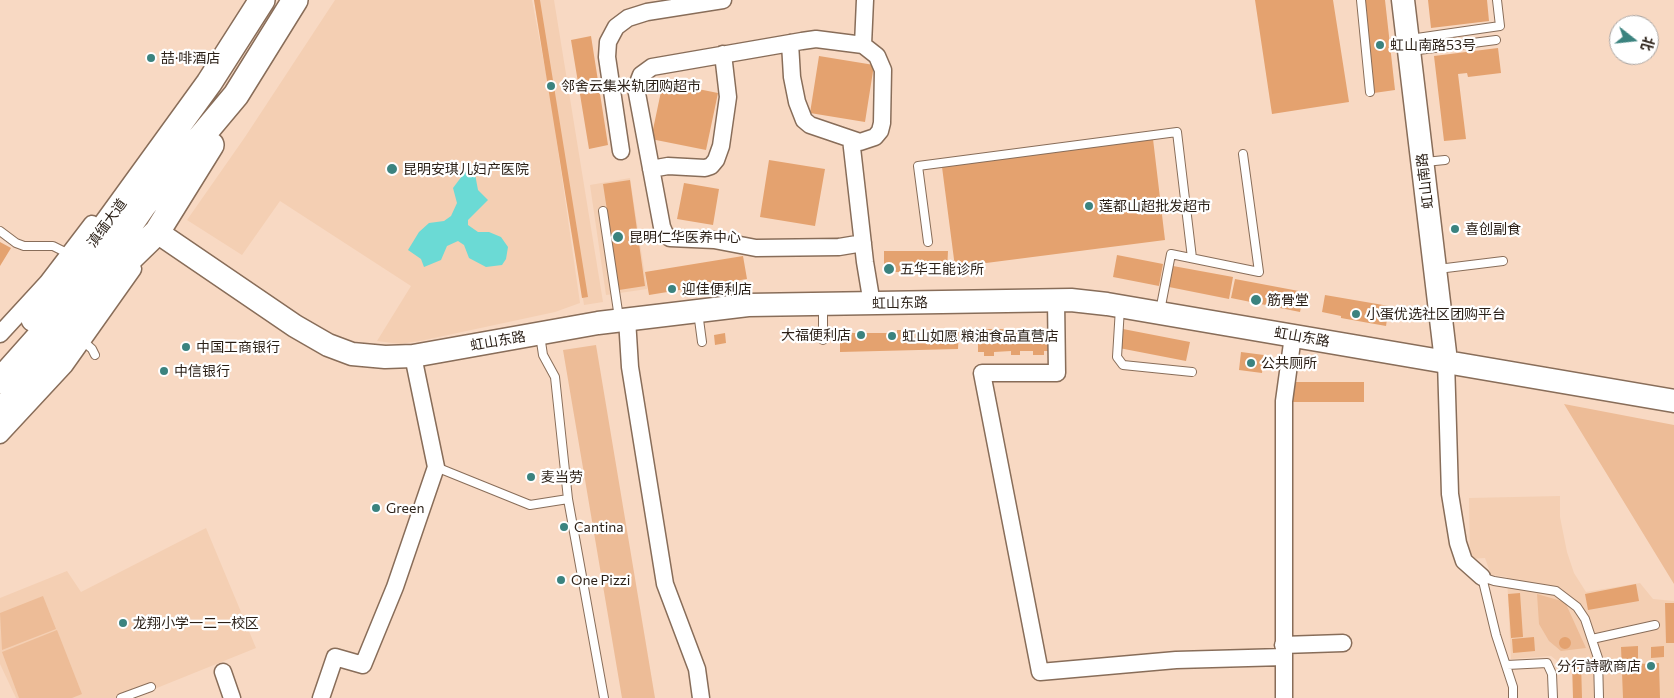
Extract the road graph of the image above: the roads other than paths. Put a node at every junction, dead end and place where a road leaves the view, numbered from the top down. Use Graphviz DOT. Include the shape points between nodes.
graph roads {
  1 [pos="262,0"];
  2 [pos="296,0"];
  3 [pos="723,0"];
  4 [pos="865,0"];
  5 [pos="1361,0"];
  6 [pos="1403,0"];
  7 [pos="1497,0"];
  8 [pos="1496,40"];
  9 [pos="790,43"];
  10 [pos="863,45"];
  11 [pos="1409,45"];
  12 [pos="723,54"];
  13 [pos="209,82"];
  14 [pos="1370,92"];
  15 [pos="236,95"];
  16 [pos="178,126"];
  17 [pos="851,139"];
  18 [pos="620,151"];
  19 [pos="1243,154"];
  20 [pos="1445,160"];
  21 [pos="1422,162"];
  22 [pos="651,169"];
  23 [pos="143,206"];
  24 [pos="603,211"];
  25 [pos="0,231"];
  26 [pos="157,232"];
  27 [pos="928,242"];
  28 [pos="863,243"];
  29 [pos="69,254"];
  30 [pos="1192,258"];
  31 [pos="1503,261"];
  32 [pos="1435,269"];
  33 [pos="1056,300"];
  34 [pos="824,303"];
  35 [pos="872,304"];
  36 [pos="1120,306"];
  37 [pos="698,311"];
  38 [pos="1160,313"];
  39 [pos="624,320"];
  40 [pos="0,334"];
  41 [pos="540,334"];
  42 [pos="1292,336"];
  43 [pos="824,340"];
  44 [pos="83,341"];
  45 [pos="702,342"];
  46 [pos="95,355"];
  47 [pos="413,356"];
  48 [pos="0,359"];
  49 [pos="1446,361"];
  50 [pos="1192,372"];
  51 [pos="0,381"];
  52 [pos="1674,401"];
  53 [pos="0,413"];
  54 [pos="0,435"];
  55 [pos="436,468"];
  56 [pos="568,499"];
  57 [pos="1482,577"];
  58 [pos="1655,625"];
  59 [pos="1592,639"];
  60 [pos="1342,643"];
  61 [pos="1284,651"];
  62 [pos="1506,665"];
  63 [pos="223,672"];
  64 [pos="151,687"];
  65 [pos="122,698"];
  66 [pos="232,698"];
  67 [pos="321,698"];
  68 [pos="604,698"];
  69 [pos="701,698"];
  70 [pos="1284,698"];
  71 [pos="1513,698"];
  72 [pos="1553,698"];
  73 [pos="1599,698"];
  1 -- 13 [label="main road, 滇缅大道"];
  2 -- 15 [label="main road, 滇缅大道"];
  3 -- 18 [label="street" via="647,12 628,18 616,27 608,42 607,57"];
  4 -- 10 [label="street"];
  5 -- 14 [label="lane"];
  6 -- 11 [label="street, 虹山南路"];
  7 -- 11 [label="lane" via="1500,26"];
  8 -- 11 [label="lane"];
  9 -- 10 [label="street" via="816,39"];
  9 -- 12 [label="street"];
  9 -- 17 [label="street" via="792,77 804,120"];
  10 -- 17 [label="street" via="877,56 883,70 882,123 875,137 868,141"];
  11 -- 21 [label="street, 虹山南路"];
  12 -- 22 [label="street" via="728,97 716,160 705,168 668,166"];
  12 -- 22 [label="street" via="652,67 637,81"];
  13 -- 16 [label="main road, 滇缅大道"];
  13 -- 23 [label="main road, 滇缅大道"];
  15 -- 23 [label="main road, 滇缅大道"];
  15 -- 26 [label="main road" via="212,143"];
  16 -- 29 [label="street" via="128,178"];
  16 -- 48 [label="main road, 滇缅大道" via="67,279"];
  17 -- 28 [label="street"];
  19 -- 30 [label="lane" via="1259,272"];
  20 -- 21 [label="lane"];
  21 -- 32 [label="street, 虹山南路"];
  22 -- 28 [label="street" via="662,227 670,238 714,240 756,248 839,247"];
  23 -- 51 [label="main road, 滇缅大道" via="97,272"];
  24 -- 39 [label="lane"];
  25 -- 29 [label="lane" via="24,246 54,246"];
  26 -- 44 [label="street"];
  26 -- 47 [label="street, 虹山东路" via="328,345 352,354"];
  26 -- 53 [label="main road" via="124,264"];
  27 -- 30 [label="lane" via="918,166 1177,132"];
  28 -- 35 [label="street"];
  29 -- 40 [label="street"];
  30 -- 38 [label="lane" via="1171,254"];
  31 -- 32 [label="lane"];
  32 -- 49 [label="street, 虹山南路"];
  33 -- 35 [label="street, 虹山东路"];
  33 -- 36 [label="street, 虹山东路"];
  33 -- 61 [label="street" via="1057,373 982,373 1040,672"];
  34 -- 35 [label="street, 虹山东路"];
  34 -- 37 [label="street, 虹山东路" via="772,303"];
  34 -- 43 [label="lane"];
  36 -- 38 [label="street, 虹山东路"];
  36 -- 50 [label="lane" via="1117,358 1123,365"];
  37 -- 39 [label="street, 虹山东路"];
  37 -- 45 [label="lane"];
  38 -- 42 [label="street, 虹山东路"];
  39 -- 41 [label="street, 虹山东路"];
  39 -- 69 [label="street" via="665,584 697,669"];
  41 -- 47 [label="street, 虹山东路"];
  41 -- 56 [label="lane" via="543,355 555,377"];
  42 -- 49 [label="street, 虹山东路"];
  42 -- 61 [label="street" via="1284,401"];
  44 -- 46 [label="lane"];
  44 -- 54 [label="street" via="65,366"];
  47 -- 55 [label="street"];
  49 -- 52 [label="street, 虹山东路"];
  49 -- 57 [label="street" via="1450,494 1458,544 1464,561"];
  55 -- 56 [label="lane" via="530,505"];
  55 -- 67 [label="street" via="395,587 363,666 335,657"];
  56 -- 68 [label="lane"];
  57 -- 59 [label="lane" via="1556,591 1577,607"];
  57 -- 62 [label="lane"];
  58 -- 59 [label="lane"];
  59 -- 73 [label="lane" via="1598,658"];
  60 -- 61 [label="street"];
  61 -- 70 [label="street"];
  62 -- 71 [label="lane"];
  62 -- 72 [label="lane" via="1547,663 1552,674"];
  63 -- 66 [label="street"];
  64 -- 65 [label="lane"];
}
